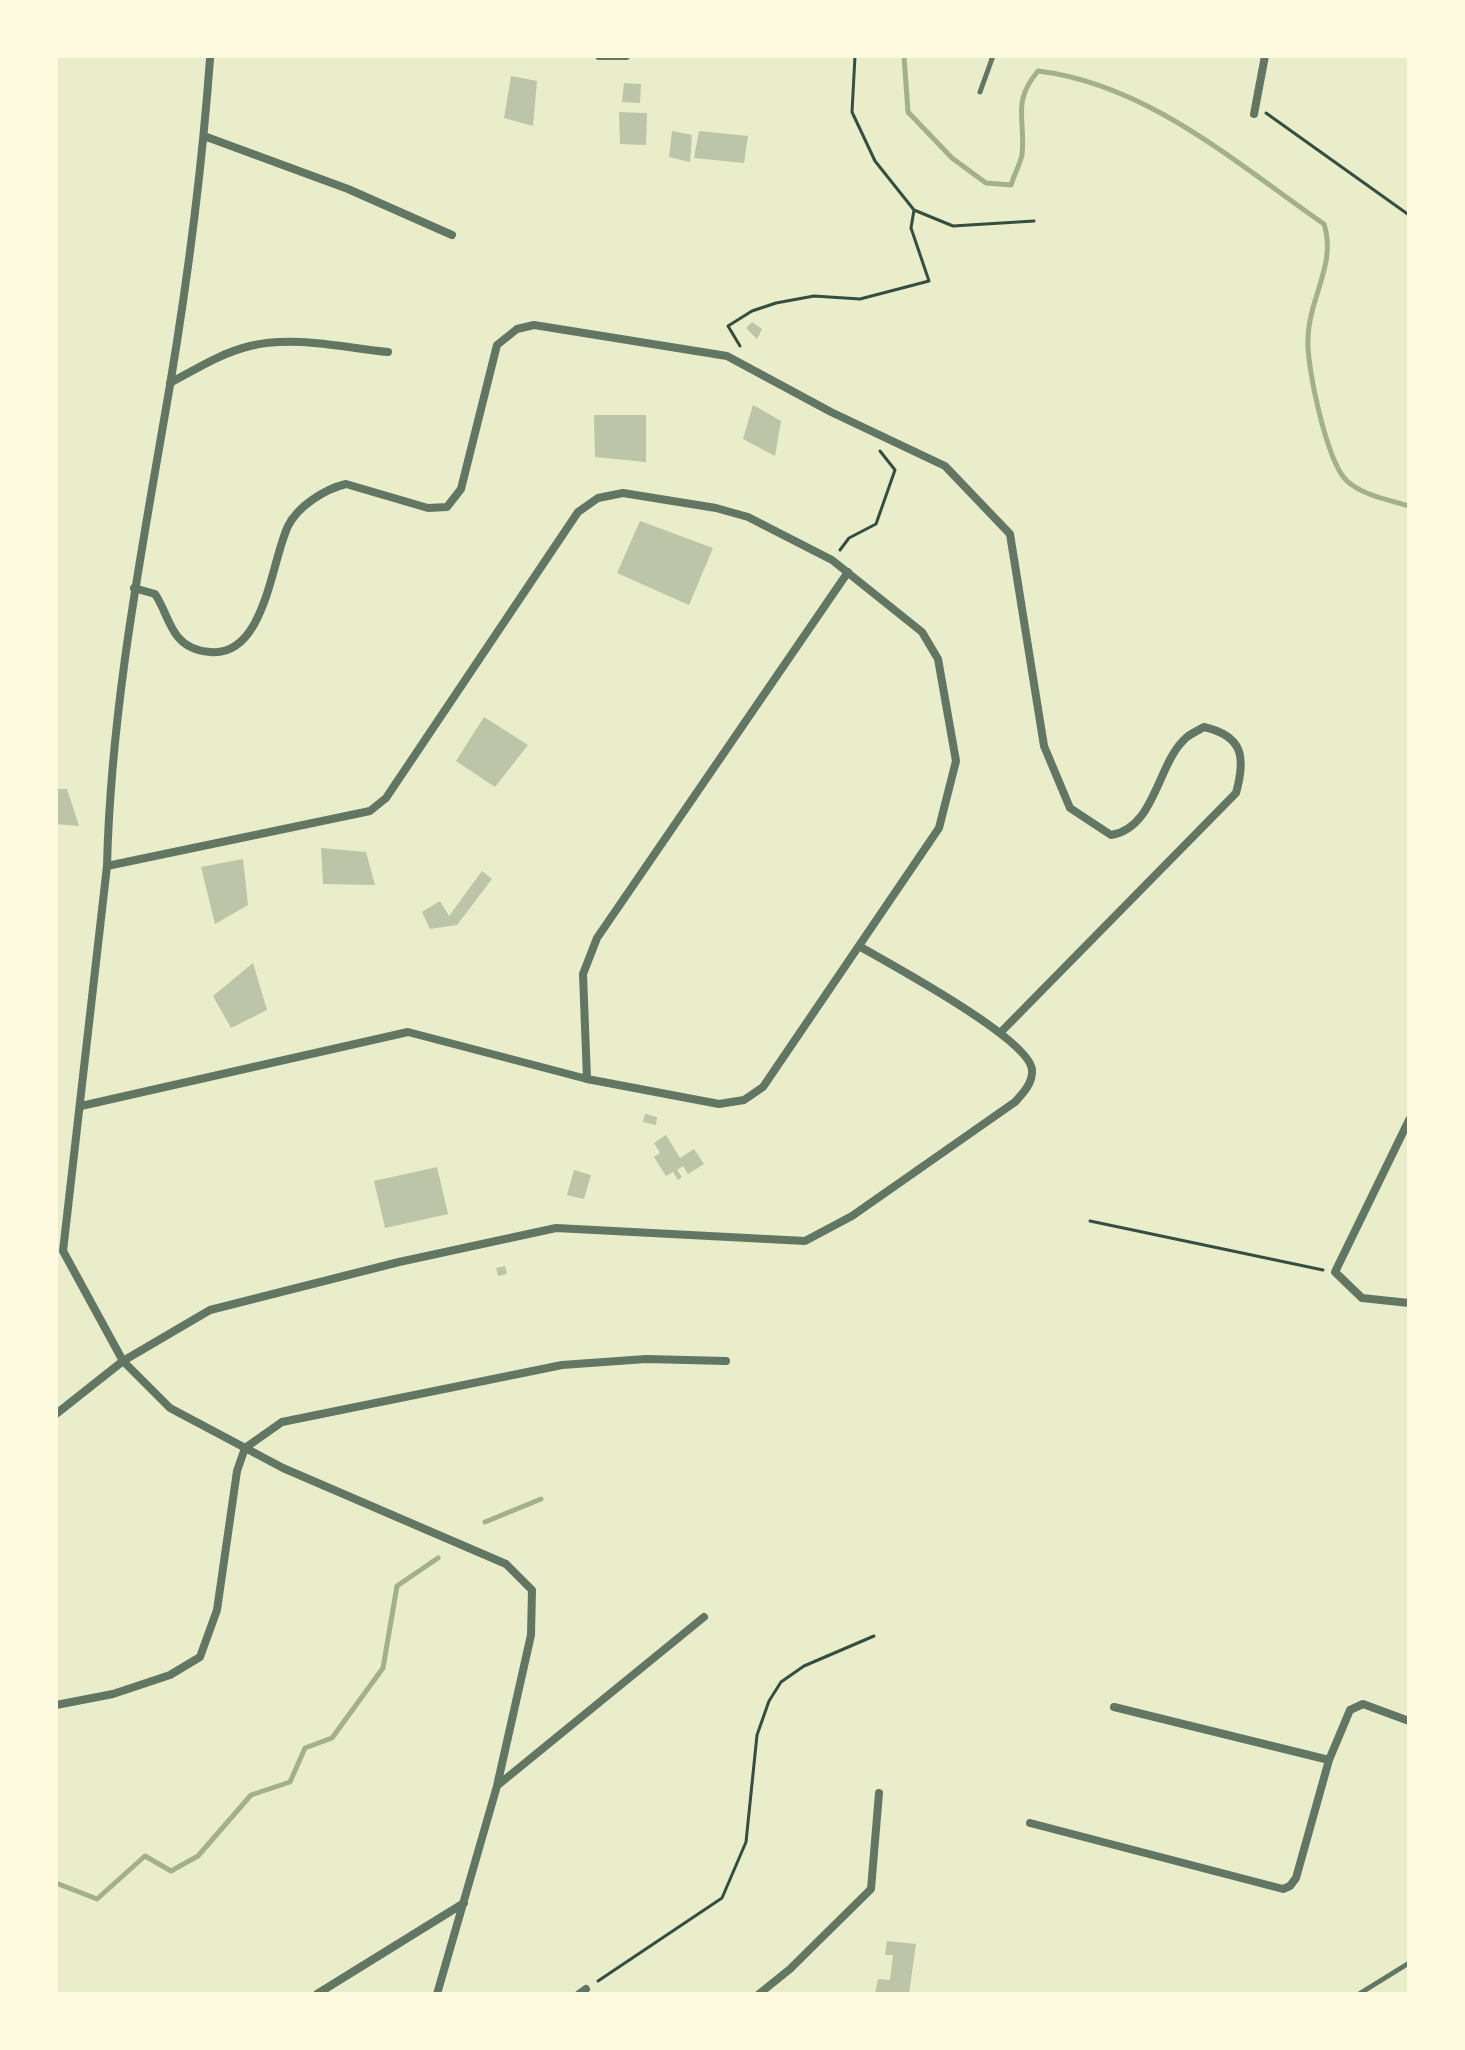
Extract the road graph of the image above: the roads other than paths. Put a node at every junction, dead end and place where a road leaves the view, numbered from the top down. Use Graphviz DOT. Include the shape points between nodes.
graph roads {
  1 [pos="599,56"];
  2 [pos="626,56"];
  3 [pos="993,56"];
  4 [pos="1265,56"];
  5 [pos="210,59"];
  6 [pos="980,92"];
  7 [pos="1255,110"];
  8 [pos="204,136"];
  9 [pos="452,235"];
  10 [pos="388,352"];
  11 [pos="170,383"];
  12 [pos="848,572"];
  13 [pos="134,588"];
  14 [pos="107,866"];
  15 [pos="859,946"];
  16 [pos="1001,1032"];
  17 [pos="587,1079"];
  18 [pos="81,1106"];
  19 [pos="1409,1120"];
  20 [pos="1409,1303"];
  21 [pos="123,1361"];
  22 [pos="726,1361"];
  23 [pos="56,1414"];
  24 [pos="245,1448"];
  25 [pos="704,1617"];
  26 [pos="56,1705"];
  27 [pos="1114,1707"];
  28 [pos="1409,1721"];
  29 [pos="1329,1760"];
  30 [pos="497,1786"];
  31 [pos="879,1793"];
  32 [pos="1030,1823"];
  33 [pos="465,1903"];
  34 [pos="1409,1963"];
  35 [pos="317,1994"];
  36 [pos="437,1994"];
  37 [pos="759,1994"];
  38 [pos="1359,1994"];
  1 -- 2 [label="street"];
  3 -- 6 [label="lane"];
  4 -- 7 [label="street"];
  5 -- 8 [label="street"];
  8 -- 9 [label="street" via="348,189"];
  8 -- 11 [label="street"];
  10 -- 11 [label="street" via="286,342 252,346 220,356"];
  11 -- 13 [label="street"];
  12 -- 14 [label="street" via="784,532 727,511 623,493 598,498 578,512 386,798 370,811"];
  12 -- 15 [label="street" via="922,632 938,659 956,761 939,828"];
  12 -- 17 [label="street" via="597,938 583,974"];
  13 -- 14 [label="street" via="108,803"];
  13 -- 16 [label="street" via="155,594 178,637 196,650 219,653 254,629 289,524 333,487 346,484 428,508 447,507 461,489 497,345 517,329 534,325 727,356 945,466 1010,534 1015,547 1044,746 1070,808 1111,835 1123,833 1136,822 1185,738 1204,727 1226,732 1238,748 1242,770 1236,793"];
  14 -- 18 [label="street"];
  15 -- 16 [label="street"];
  15 -- 17 [label="street" via="763,1087 744,1100 719,1104"];
  16 -- 21 [label="street" via="1033,1069 1029,1086 1015,1102 852,1216 805,1241 556,1228 210,1310"];
  17 -- 18 [label="street" via="408,1032"];
  18 -- 21 [label="street" via="63,1251"];
  19 -- 20 [label="street" via="1335,1272 1362,1298"];
  21 -- 23 [label="street"];
  21 -- 24 [label="street" via="170,1408"];
  22 -- 24 [label="street" via="562,1365 282,1422"];
  24 -- 26 [label="street" via="217,1610 200,1657 113,1694"];
  24 -- 30 [label="street" via="506,1564 532,1590 531,1635"];
  25 -- 30 [label="street"];
  27 -- 29 [label="street"];
  28 -- 29 [label="street" via="1356,1705"];
  29 -- 32 [label="street" via="1296,1878 1283,1889"];
  30 -- 33 [label="street"];
  31 -- 37 [label="street" via="871,1889"];
  33 -- 35 [label="street"];
  33 -- 36 [label="street"];
  34 -- 38 [label="lane"];
}
